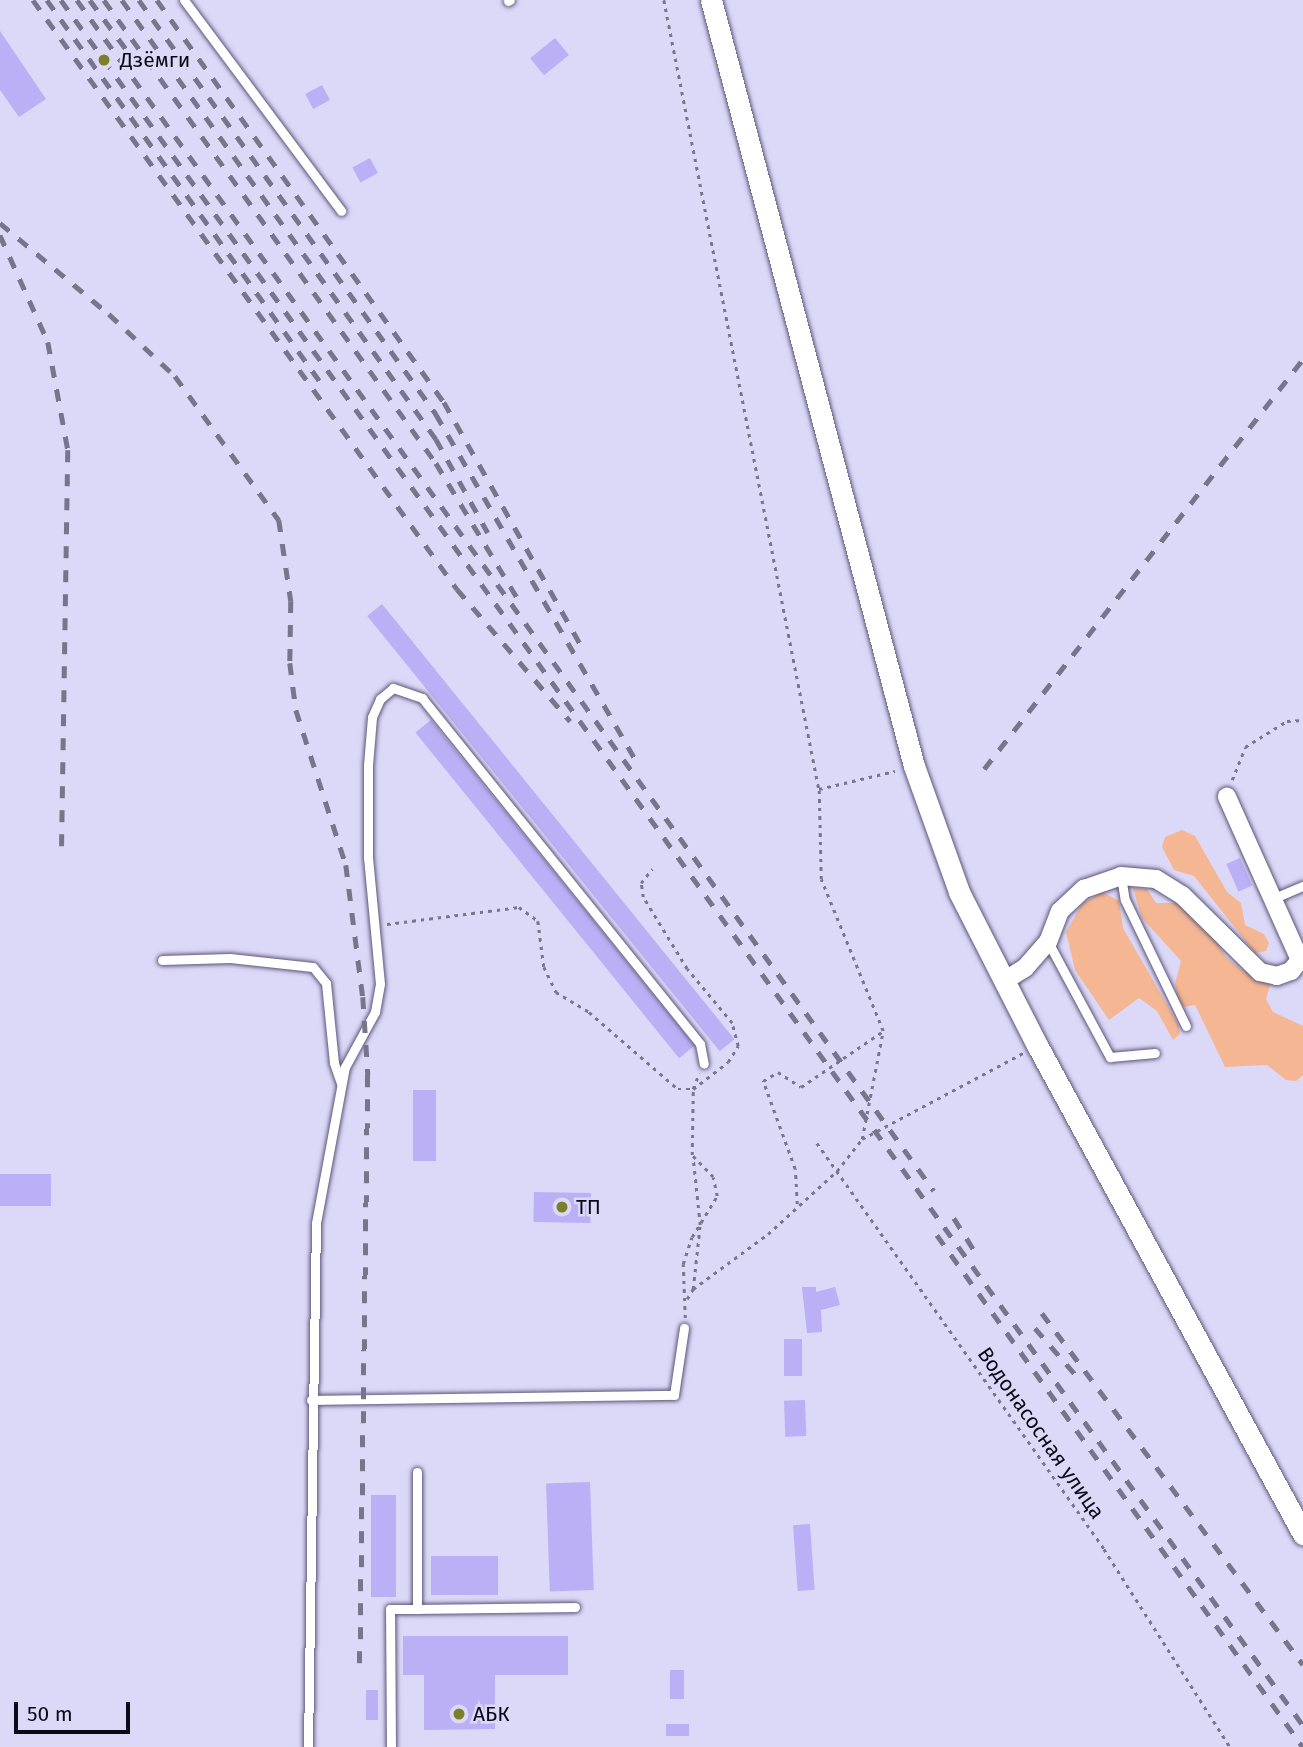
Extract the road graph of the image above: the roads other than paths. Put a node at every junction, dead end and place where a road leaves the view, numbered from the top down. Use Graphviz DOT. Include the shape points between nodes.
graph roads {
  1 [pos="184,0"];
  2 [pos="711,0"];
  3 [pos="341,211"];
  4 [pos="1227,797"];
  5 [pos="1121,876"];
  6 [pos="1303,886"];
  7 [pos="1272,899"];
  8 [pos="1048,942"];
  9 [pos="162,960"];
  10 [pos="1004,981"];
  11 [pos="1185,1026"];
  12 [pos="1156,1053"];
  13 [pos="704,1064"];
  14 [pos="341,1085"];
  15 [pos="684,1328"];
  16 [pos="311,1400"];
  17 [pos="417,1472"];
  18 [pos="1303,1534"];
  19 [pos="575,1607"];
  20 [pos="416,1609"];
  21 [pos="309,1747"];
  22 [pos="391,1747"];
  1 -- 3 [label="lane"];
  2 -- 10 [label="street" via="914,766 960,892"];
  4 -- 7 [label="street"];
  5 -- 7 [label="street" via="1156,879 1182,895 1260,972 1284,974 1300,960"];
  5 -- 8 [label="street" via="1084,889 1060,911"];
  5 -- 11 [label="lane" via="1125,900"];
  6 -- 7 [label="lane"];
  8 -- 10 [label="street" via="1025,968"];
  8 -- 12 [label="lane" via="1110,1057"];
  9 -- 14 [label="lane" via="230,958 313,967 326,983 334,1063"];
  10 -- 18 [label="street"];
  13 -- 14 [label="lane" via="700,1044 422,698 393,688 380,699 372,717 368,765 368,858 380,984 375,1012 345,1067"];
  14 -- 16 [label="lane" via="316,1223"];
  15 -- 16 [label="lane" via="674,1395"];
  16 -- 21 [label="lane"];
  17 -- 20 [label="lane"];
  19 -- 20 [label="lane"];
  20 -- 22 [label="lane" via="390,1609"];
}
